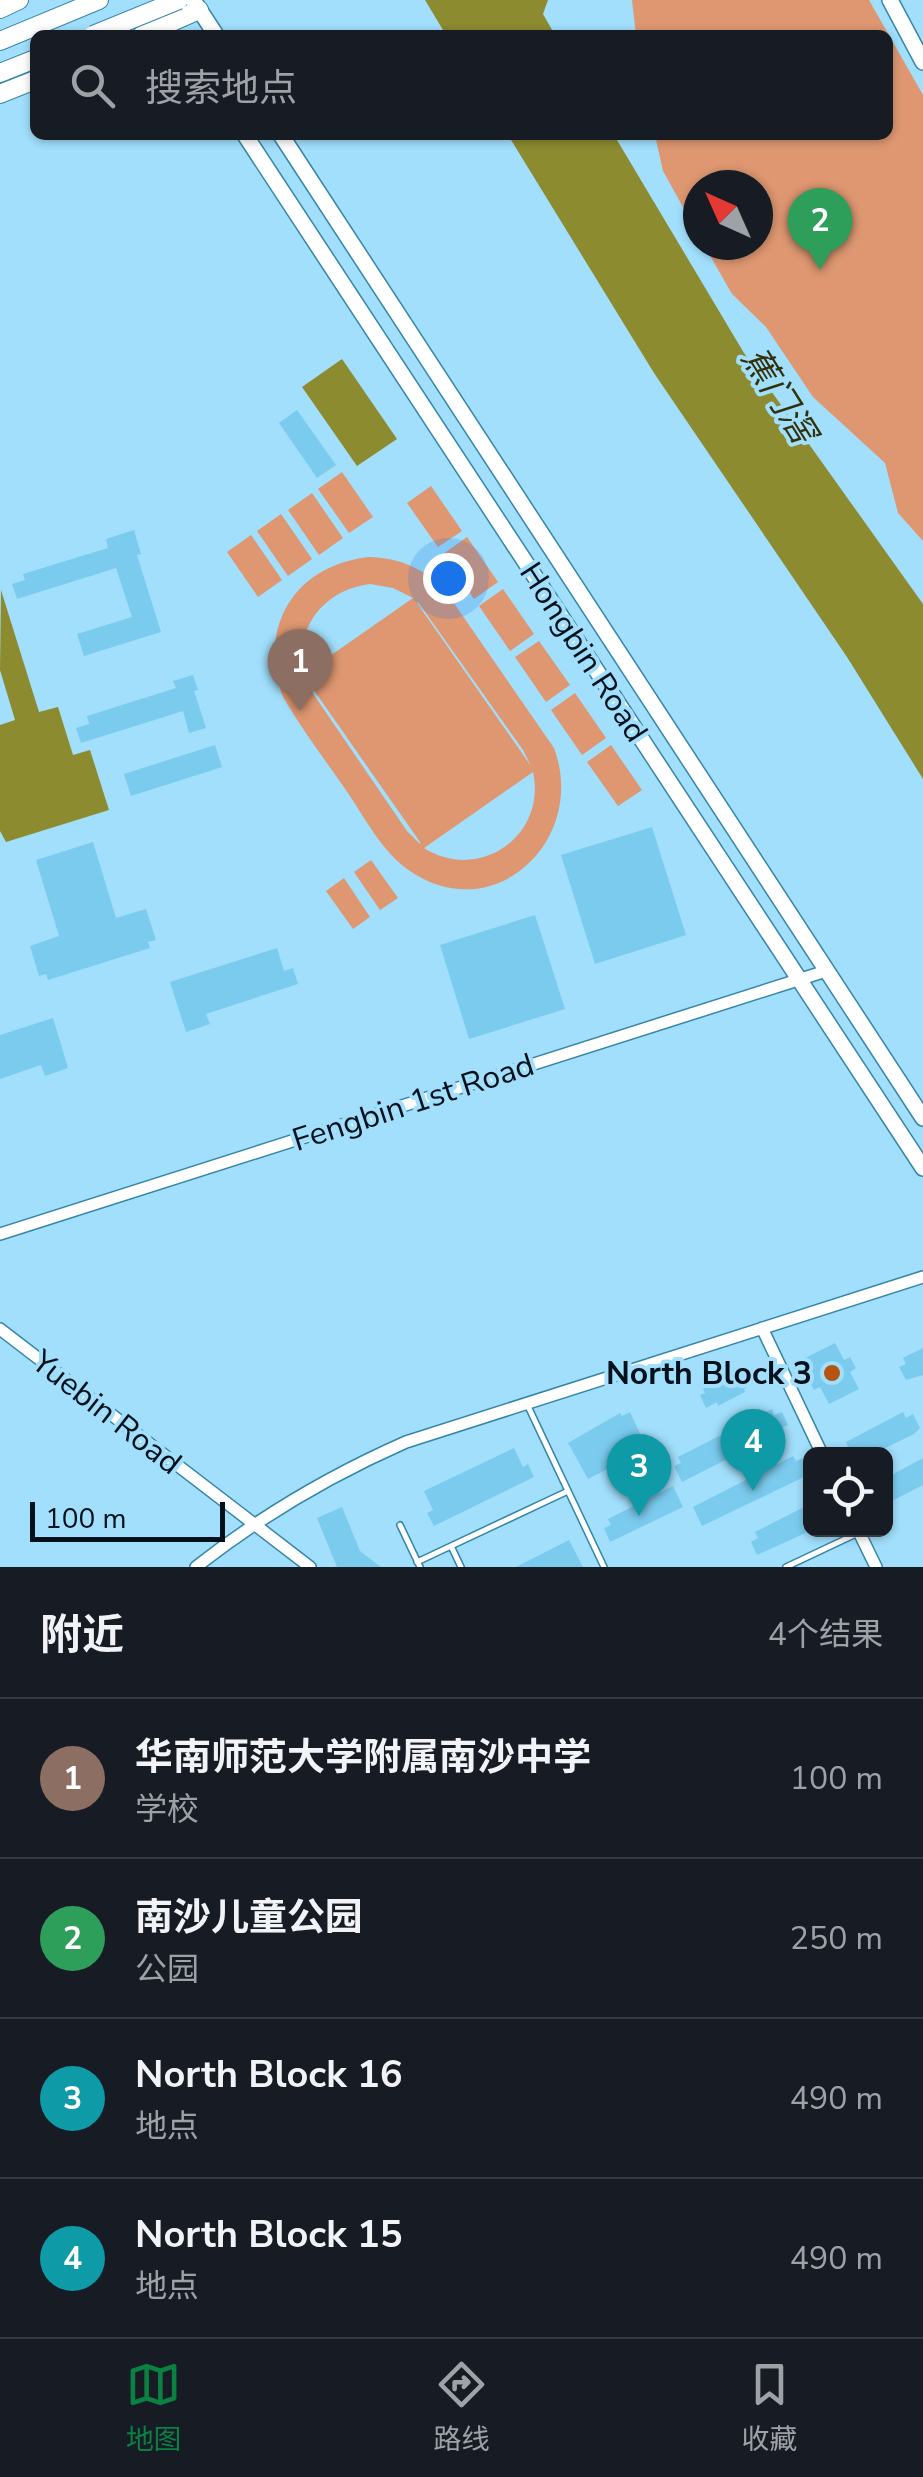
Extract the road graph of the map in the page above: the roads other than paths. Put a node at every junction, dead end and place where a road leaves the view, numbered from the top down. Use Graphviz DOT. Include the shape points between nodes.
graph roads {
  1 [pos="19,0"];
  2 [pos="100,0"];
  3 [pos="157,0"];
  4 [pos="178,0"];
  5 [pos="890,0"];
  6 [pos="196,5"];
  7 [pos="0,8"];
  8 [pos="177,28"];
  9 [pos="105,30"];
  10 [pos="213,30"];
  11 [pos="0,41"];
  12 [pos="30,61"];
  13 [pos="923,62"];
  14 [pos="0,73"];
  15 [pos="30,82"];
  16 [pos="0,94"];
  17 [pos="249,140"];
  18 [pos="284,140"];
  19 [pos="826,970"];
  20 [pos="799,979"];
  21 [pos="923,1118"];
  22 [pos="923,1168"];
  23 [pos="0,1234"];
  24 [pos="923,1276"];
  25 [pos="762,1328"];
  26 [pos="0,1329"];
  27 [pos="526,1402"];
  28 [pos="819,1447"];
  29 [pos="568,1490"];
  30 [pos="254,1524"];
  31 [pos="400,1524"];
  32 [pos="846,1537"];
  33 [pos="861,1537"];
  34 [pos="451,1546"];
  35 [pos="418,1564"];
  36 [pos="196,1567"];
  37 [pos="310,1567"];
  38 [pos="460,1567"];
  39 [pos="604,1567"];
  40 [pos="786,1567"];
  41 [pos="876,1567"];
  1 -- 7 [label="main road"];
  2 -- 11 [label="main road"];
  3 -- 8 [label="street"];
  4 -- 9 [label="main road, bridge"];
  5 -- 13 [label="street"];
  6 -- 8 [label="main road"];
  6 -- 10 [label="street"];
  12 -- 14 [label="main road"];
  15 -- 16 [label="main road"];
  17 -- 20 [label="street, Hongbin Road"];
  18 -- 19 [label="street, Hongbin Road"];
  19 -- 20 [label="street, Fengbin 1st Road"];
  19 -- 21 [label="street, Hongbin Road"];
  20 -- 22 [label="street, Hongbin Road"];
  20 -- 23 [label="street, Fengbin 1st Road"];
  24 -- 25 [label="street"];
  25 -- 27 [label="street"];
  25 -- 28 [label="street"];
  26 -- 30 [label="street, Yuebin Road"];
  27 -- 29 [label="lane"];
  27 -- 30 [label="street" via="374,1456"];
  29 -- 34 [label="lane"];
  29 -- 39 [label="lane"];
  30 -- 36 [label="street"];
  30 -- 37 [label="street, Yuebin Road"];
  31 -- 35 [label="lane"];
  32 -- 40 [label="lane"];
  33 -- 41 [label="street"];
  34 -- 35 [label="lane"];
  34 -- 38 [label="lane"];
}
